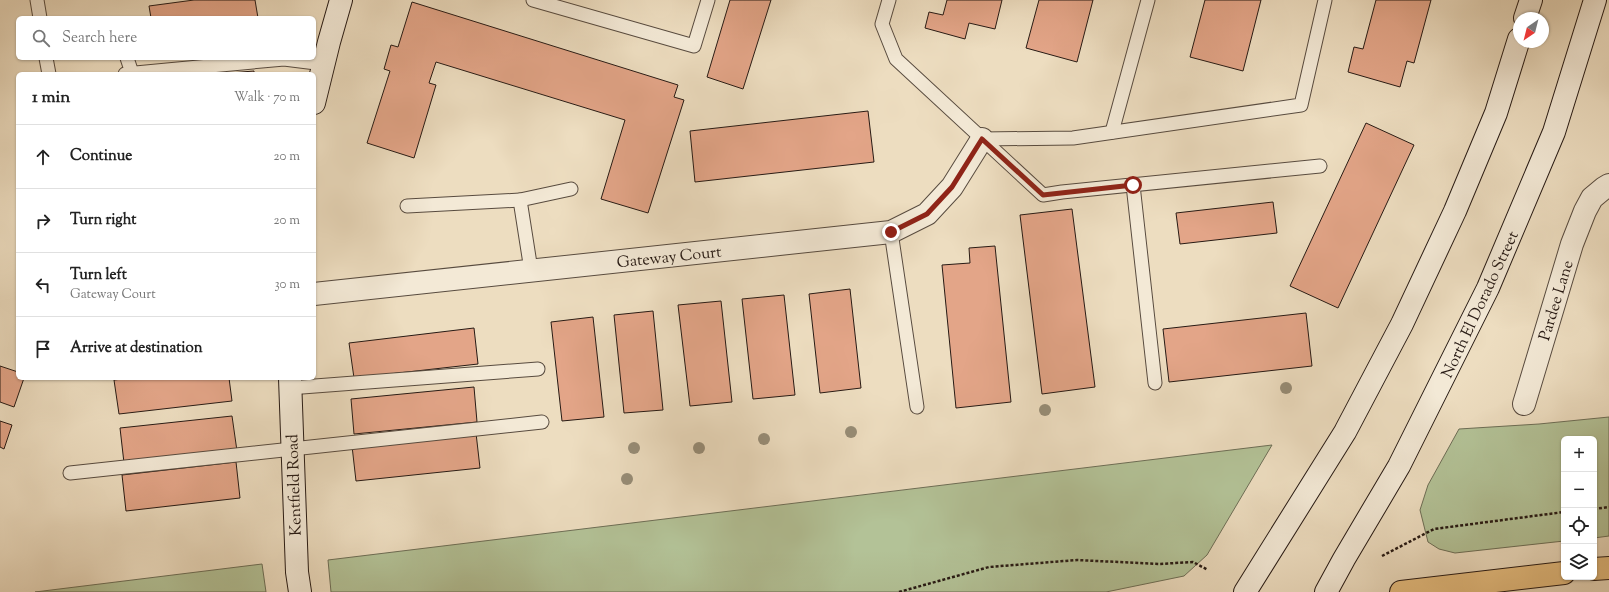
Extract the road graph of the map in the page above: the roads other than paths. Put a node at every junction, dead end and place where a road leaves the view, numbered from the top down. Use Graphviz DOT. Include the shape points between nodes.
graph roads {
  1 [pos="37,0"];
  2 [pos="341,0"];
  3 [pos="533,0"];
  4 [pos="708,0"];
  5 [pos="889,0"];
  6 [pos="1148,0"];
  7 [pos="1325,0"];
  8 [pos="1531,0"];
  9 [pos="1595,0"];
  10 [pos="1527,12"];
  11 [pos="40,16"];
  12 [pos="1516,48"];
  13 [pos="46,60"];
  14 [pos="127,60"];
  15 [pos="274,60"];
  16 [pos="292,60"];
  17 [pos="324,64"];
  18 [pos="49,72"];
  19 [pos="129,72"];
  20 [pos="150,72"];
  21 [pos="316,94"];
  22 [pos="1112,132"];
  23 [pos="982,139"];
  24 [pos="1320,166"];
  25 [pos="1133,185"];
  26 [pos="1609,185"];
  27 [pos="571,189"];
  28 [pos="520,200"];
  29 [pos="407,206"];
  30 [pos="891,232"];
  31 [pos="531,270"];
  32 [pos="316,294"];
  33 [pos="538,369"];
  34 [pos="290,383"];
  35 [pos="1155,383"];
  36 [pos="1524,404"];
  37 [pos="917,407"];
  38 [pos="542,422"];
  39 [pos="292,448"];
  40 [pos="70,473"];
  41 [pos="1609,568"];
  42 [pos="1597,569"];
  43 [pos="1561,573"];
  44 [pos="300,592"];
  45 [pos="1245,592"];
  46 [pos="1326,592"];
  47 [pos="1401,592"];
  1 -- 11 [label="lane"];
  2 -- 17 [label="main road"];
  3 -- 4 [label="lane" via="694,46"];
  5 -- 23 [label="lane" via="882,24 896,59"];
  6 -- 22 [label="lane"];
  7 -- 22 [label="lane" via="1301,105"];
  8 -- 10 [label="main road"];
  9 -- 46 [label="main road, North El Dorado Street" via="1554,132 1488,288 1399,466"];
  12 -- 45 [label="main road" via="1496,113 1402,324 1345,432"];
  13 -- 18 [label="lane"];
  14 -- 19 [label="lane"];
  15 -- 20 [label="lane"];
  16 -- 17 [label="lane"];
  17 -- 21 [label="main road"];
  22 -- 23 [label="lane" via="1073,138"];
  23 -- 25 [label="lane" via="1043,195"];
  23 -- 30 [label="main road, Gateway Court" via="952,187 927,214"];
  24 -- 25 [label="lane"];
  25 -- 35 [label="lane"];
  26 -- 36 [label="main road, Pardee Lane" via="1592,198 1572,244"];
  27 -- 28 [label="lane"];
  28 -- 29 [label="lane"];
  28 -- 31 [label="lane"];
  30 -- 31 [label="main road, Gateway Court"];
  30 -- 37 [label="lane"];
  31 -- 32 [label="main road, Gateway Court"];
  33 -- 34 [label="lane"];
  34 -- 39 [label="main road, Kentfield Road"];
  38 -- 39 [label="lane"];
  39 -- 40 [label="lane"];
  39 -- 44 [label="main road, Kentfield Road"];
  41 -- 42 [label="main road"];
  43 -- 47 [label="main road"];
}
